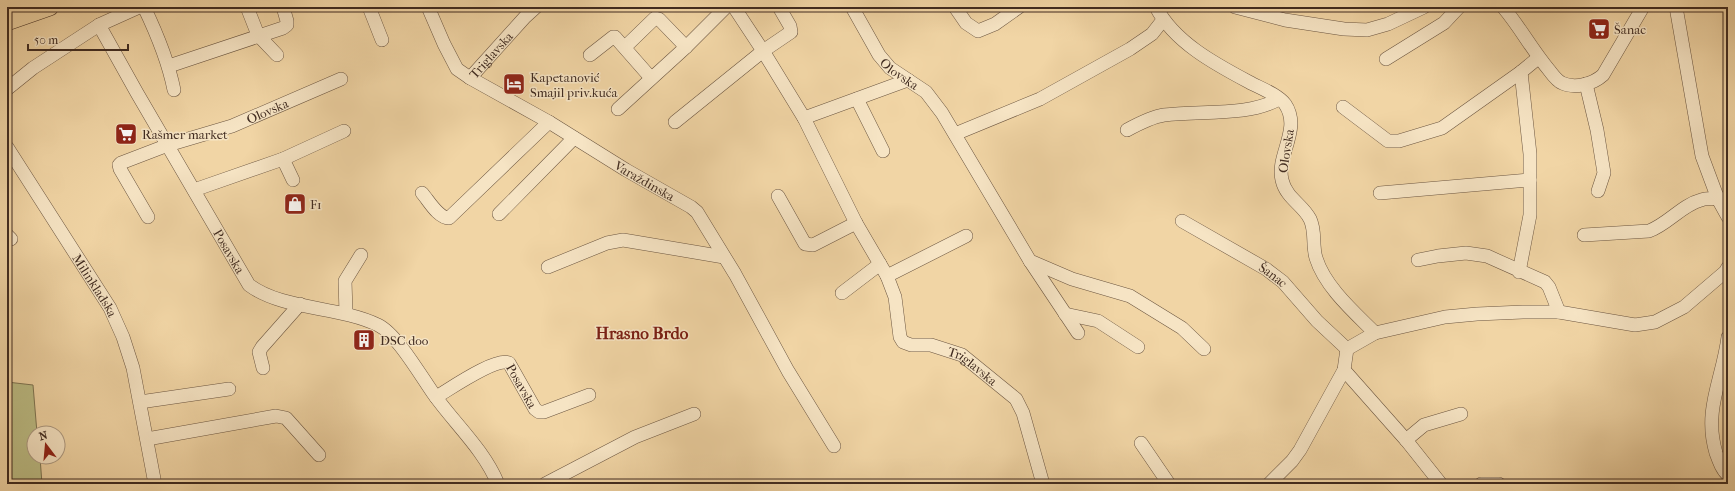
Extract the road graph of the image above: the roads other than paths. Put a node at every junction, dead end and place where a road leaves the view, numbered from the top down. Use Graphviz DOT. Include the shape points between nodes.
graph roads {
  1 [pos="50,7"];
  2 [pos="139,7"];
  3 [pos="144,7"];
  4 [pos="247,7"];
  5 [pos="283,7"];
  6 [pos="369,7"];
  7 [pos="428,7"];
  8 [pos="536,7"];
  9 [pos="726,7"];
  10 [pos="734,7"];
  11 [pos="779,7"];
  12 [pos="852,7"];
  13 [pos="955,7"];
  14 [pos="1019,7"];
  15 [pos="1156,7"];
  16 [pos="1235,7"];
  17 [pos="1424,7"];
  18 [pos="1459,7"];
  19 [pos="1503,7"];
  20 [pos="1643,7"];
  21 [pos="1676,7"];
  22 [pos="1163,20"];
  23 [pos="7,22"];
  24 [pos="99,25"];
  25 [pos="258,35"];
  26 [pos="382,40"];
  27 [pos="625,47"];
  28 [pos="686,47"];
  29 [pos="763,51"];
  30 [pos="278,55"];
  31 [pos="590,55"];
  32 [pos="1538,58"];
  33 [pos="1386,59"];
  34 [pos="169,66"];
  35 [pos="1520,72"];
  36 [pos="470,78"];
  37 [pos="652,78"];
  38 [pos="341,79"];
  39 [pos="908,80"];
  40 [pos="1586,84"];
  41 [pos="7,89"];
  42 [pos="174,90"];
  43 [pos="857,99"];
  44 [pos="1279,99"];
  45 [pos="1344,106"];
  46 [pos="618,109"];
  47 [pos="804,118"];
  48 [pos="549,122"];
  49 [pos="675,122"];
  50 [pos="1127,130"];
  51 [pos="344,131"];
  52 [pos="955,134"];
  53 [pos="574,138"];
  54 [pos="168,145"];
  55 [pos="7,147"];
  56 [pos="884,151"];
  57 [pos="283,159"];
  58 [pos="293,180"];
  59 [pos="1530,180"];
  60 [pos="194,190"];
  61 [pos="1598,191"];
  62 [pos="422,193"];
  63 [pos="1380,193"];
  64 [pos="778,196"];
  65 [pos="1723,199"];
  66 [pos="499,214"];
  67 [pos="148,216"];
  68 [pos="1728,217"];
  69 [pos="1182,221"];
  70 [pos="856,224"];
  71 [pos="1584,235"];
  72 [pos="966,236"];
  73 [pos="361,255"];
  74 [pos="724,257"];
  75 [pos="1418,260"];
  76 [pos="1030,261"];
  77 [pos="880,264"];
  78 [pos="548,267"];
  79 [pos="1728,267"];
  80 [pos="1520,272"];
  81 [pos="887,276"];
  82 [pos="842,293"];
  83 [pos="300,304"];
  84 [pos="1559,312"];
  85 [pos="346,313"];
  86 [pos="1065,314"];
  87 [pos="1078,333"];
  88 [pos="1375,333"];
  89 [pos="1728,337"];
  90 [pos="1138,347"];
  91 [pos="1204,349"];
  92 [pos="1347,349"];
  93 [pos="263,368"];
  94 [pos="1344,370"];
  95 [pos="229,389"];
  96 [pos="589,395"];
  97 [pos="436,397"];
  98 [pos="140,402"];
  99 [pos="694,414"];
  100 [pos="1461,414"];
  101 [pos="147,439"];
  102 [pos="1406,440"];
  103 [pos="1141,443"];
  104 [pos="834,446"];
  105 [pos="319,455"];
  106 [pos="1728,475"];
  107 [pos="155,484"];
  108 [pos="498,484"];
  109 [pos="545,484"];
  110 [pos="1043,484"];
  111 [pos="1169,484"];
  112 [pos="1268,484"];
  113 [pos="1441,484"];
  114 [pos="1481,484"];
  115 [pos="1499,484"];
  1 -- 23 [label="main road"];
  2 -- 24 [label="street"];
  3 -- 34 [label="street"];
  4 -- 25 [label="street"];
  5 -- 25 [label="street" via="287,25"];
  6 -- 26 [label="street"];
  7 -- 36 [label="street, Triglavska" via="457,69"];
  8 -- 36 [label="street, Triglavska"];
  9 -- 28 [label="street"];
  10 -- 29 [label="street, Triglavska"];
  11 -- 29 [label="street" via="791,32"];
  12 -- 39 [label="street, Olovska" via="879,55 890,68"];
  13 -- 14 [label="street" via="966,23 978,31 995,24"];
  15 -- 22 [label="street, Olovska"];
  16 -- 17 [label="street" via="1286,20 1367,30 1388,24"];
  18 -- 33 [label="street" via="1444,23"];
  19 -- 32 [label="street"];
  20 -- 40 [label="street" via="1603,75 1596,81"];
  21 -- 65 [label="street" via="1702,156"];
  22 -- 44 [label="street, Olovska" via="1206,56"];
  22 -- 52 [label="street" via="1152,34 1130,49 1040,99"];
  24 -- 41 [label="street" via="32,68"];
  24 -- 54 [label="street, Posavska"];
  25 -- 30 [label="street"];
  25 -- 34 [label="street"];
  27 -- 28 [label="street" via="655,18 659,19"];
  27 -- 31 [label="street" via="618,38 612,36"];
  27 -- 37 [label="street"];
  28 -- 37 [label="street"];
  29 -- 47 [label="street, Triglavska"];
  29 -- 49 [label="street"];
  32 -- 35 [label="street"];
  32 -- 40 [label="street" via="1562,83"];
  34 -- 42 [label="street"];
  35 -- 45 [label="street" via="1442,128 1399,142 1388,140"];
  35 -- 59 [label="street" via="1530,154"];
  36 -- 48 [label="street, Varaždinska"];
  37 -- 46 [label="street"];
  38 -- 54 [label="street, Olovska" via="232,126"];
  39 -- 43 [label="street"];
  39 -- 52 [label="street, Olovska" via="932,98"];
  40 -- 61 [label="street" via="1604,173"];
  43 -- 47 [label="street"];
  43 -- 56 [label="street"];
  44 -- 50 [label="street" via="1254,108 1162,115"];
  44 -- 88 [label="street, Olovska" via="1290,114 1291,125 1281,166 1282,180 1292,199 1313,225 1316,256 1320,268 1346,305"];
  47 -- 70 [label="street, Triglavska"];
  48 -- 53 [label="street, Varaždinska"];
  48 -- 62 [label="street" via="449,218 441,215"];
  51 -- 57 [label="street"];
  52 -- 76 [label="street, Olovska"];
  53 -- 66 [label="street"];
  53 -- 74 [label="street, Varaždinska" via="692,207"];
  54 -- 60 [label="street, Posavska"];
  54 -- 67 [label="street" via="121,162 119,165"];
  55 -- 98 [label="street, Milinkladska" via="110,308 124,337"];
  57 -- 58 [label="street"];
  57 -- 60 [label="street"];
  59 -- 63 [label="street"];
  59 -- 80 [label="street" via="1530,215"];
  60 -- 83 [label="street, Posavska" via="249,285 265,295"];
  64 -- 70 [label="street" via="805,244 813,245"];
  65 -- 68 [label="street"];
  65 -- 71 [label="street" via="1702,199 1692,203 1659,227 1649,231"];
  69 -- 92 [label="street, Šanac" via="1266,269 1283,282 1317,321"];
  70 -- 77 [label="street, Triglavska"];
  72 -- 81 [label="street"];
  73 -- 85 [label="street" via="345,281"];
  74 -- 78 [label="street" via="622,240 607,243"];
  74 -- 104 [label="street, Varaždinska" via="788,371"];
  75 -- 80 [label="street" via="1466,253 1487,256"];
  76 -- 86 [label="street, Olovska"];
  76 -- 91 [label="street" via="1072,279 1130,296 1182,328"];
  77 -- 81 [label="street, Triglavska"];
  77 -- 82 [label="street"];
  79 -- 84 [label="street" via="1684,307 1655,322 1635,325"];
  80 -- 84 [label="street" via="1545,282"];
  81 -- 110 [label="street, Triglavska" via="895,298 898,330 904,342 911,345 938,346 962,355 1016,399 1023,413"];
  83 -- 85 [label="street, Posavska"];
  83 -- 93 [label="street" via="259,352"];
  84 -- 88 [label="street" via="1445,317"];
  85 -- 97 [label="street, Posavska" via="379,326 396,341"];
  86 -- 87 [label="street, Olovska"];
  86 -- 90 [label="street" via="1098,321"];
  88 -- 92 [label="street"];
  89 -- 106 [label="street" via="1711,415 1714,445 1724,472"];
  92 -- 94 [label="street"];
  94 -- 102 [label="street"];
  94 -- 112 [label="street" via="1300,450"];
  95 -- 98 [label="street"];
  96 -- 97 [label="street, Posavska" via="539,412 509,363 501,361"];
  97 -- 108 [label="street, Posavska" via="477,447"];
  98 -- 101 [label="street, Milinkladska"];
  99 -- 109 [label="street" via="635,437"];
  100 -- 102 [label="street" via="1424,425"];
  101 -- 105 [label="street" via="276,416 286,418"];
  101 -- 107 [label="street, Milinkladska"];
  102 -- 113 [label="street"];
  103 -- 111 [label="street"];
  114 -- 115 [label="street"];
}
